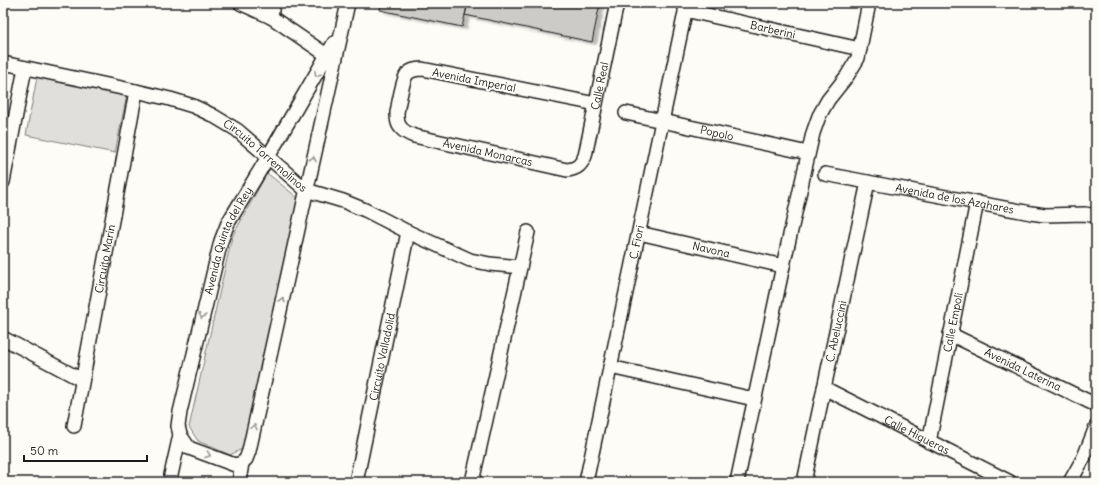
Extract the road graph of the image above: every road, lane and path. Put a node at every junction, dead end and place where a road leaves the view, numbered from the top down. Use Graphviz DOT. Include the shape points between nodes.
graph roads {
  1 [pos="240,3"];
  2 [pos="273,3"];
  3 [pos="348,3"];
  4 [pos="617,3"];
  5 [pos="869,3"];
  6 [pos="686,6"];
  7 [pos="271,17"];
  8 [pos="860,49"];
  9 [pos="331,58"];
  10 [pos="3,63"];
  11 [pos="26,68"];
  12 [pos="136,91"];
  13 [pos="596,104"];
  14 [pos="626,113"];
  15 [pos="662,121"];
  16 [pos="400,128"];
  17 [pos="808,153"];
  18 [pos="268,157"];
  19 [pos="578,167"];
  20 [pos="825,174"];
  21 [pos="3,182"];
  22 [pos="868,182"];
  23 [pos="306,190"];
  24 [pos="977,202"];
  25 [pos="1092,213"];
  26 [pos="408,232"];
  27 [pos="528,232"];
  28 [pos="639,233"];
  29 [pos="783,266"];
  30 [pos="520,267"];
  31 [pos="950,334"];
  32 [pos="3,338"];
  33 [pos="610,367"];
  34 [pos="82,380"];
  35 [pos="824,388"];
  36 [pos="754,399"];
  37 [pos="1096,405"];
  38 [pos="74,426"];
  39 [pos="1096,427"];
  40 [pos="180,435"];
  41 [pos="928,442"];
  42 [pos="242,463"];
  43 [pos="171,475"];
  44 [pos="239,482"];
  45 [pos="356,482"];
  46 [pos="472,482"];
  47 [pos="586,482"];
  48 [pos="737,482"];
  49 [pos="804,482"];
  50 [pos="1010,482"];
  51 [pos="1070,482"];
  1 -- 7 [label="street"];
  2 -- 7 [label="street"];
  3 -- 9 [label="street"];
  4 -- 13 [label="street, Calle Real"];
  5 -- 8 [label="street"];
  6 -- 8 [label="street, Barberini"];
  6 -- 15 [label="street, C. Fiori"];
  7 -- 9 [label="street"];
  8 -- 17 [label="street" via="858,58 847,76 819,116"];
  9 -- 18 [label="street, Avenida Quinta del Rey, one-way"];
  23 -- 9 [label="street, one-way"];
  10 -- 11 [label="street, Circuito Torremolinos"];
  11 -- 12 [label="street, Circuito Torremolinos"];
  11 -- 21 [label="street"];
  12 -- 18 [label="street, Circuito Torremolinos" via="187,104 212,115 237,130"];
  12 -- 34 [label="street, Circuito Marín"];
  13 -- 16 [label="street, Avenida Imperial" via="422,69 407,74 404,80 397,113"];
  13 -- 19 [label="street, Calle Real" via="585,156"];
  14 -- 15 [label="street, Popolo"];
  15 -- 17 [label="street, Popolo"];
  15 -- 28 [label="street, C. Fiori"];
  16 -- 19 [label="street, Avenida Monarcas" via="414,136 567,170"];
  17 -- 29 [label="street"];
  18 -- 23 [label="street, Circuito Torremolinos"];
  18 -- 40 [label="street, Avenida Quinta del Rey, one-way" via="228,223 221,241 180,412"];
  20 -- 22 [label="street, Avenida de los Azahares"];
  22 -- 24 [label="street, Avenida de los Azahares"];
  22 -- 35 [label="street, C. Abeluccini"];
  23 -- 26 [label="street, Circuito Torremolinos" via="365,210"];
  42 -- 23 [label="street, one-way" via="249,451"];
  24 -- 25 [label="street, Avenida de los Azahares" via="1045,215"];
  24 -- 31 [label="street, Calle Empoli"];
  26 -- 30 [label="street, Circuito Torremolinos" via="470,260"];
  26 -- 45 [label="street, Circuito Valladolid"];
  27 -- 30 [label="street"];
  28 -- 29 [label="street, Navona"];
  28 -- 33 [label="street, C. Fiori"];
  29 -- 36 [label="street"];
  30 -- 46 [label="street"];
  31 -- 37 [label="street, Avenida Laterina"];
  31 -- 41 [label="street, Calle Empoli"];
  32 -- 34 [label="street"];
  33 -- 36 [label="street"];
  33 -- 47 [label="street, C. Fiori"];
  34 -- 38 [label="street, Circuito Marín"];
  35 -- 41 [label="street, Calle Higueras"];
  35 -- 49 [label="street, C. Abeluccini"];
  36 -- 48 [label="street"];
  39 -- 51 [label="street"];
  40 -- 42 [label="street, one-way" via="189,448 235,465"];
  40 -- 43 [label="street, Avenida Quinta del Rey"];
  41 -- 50 [label="street, Calle Higueras"];
  42 -- 44 [label="street"];
}
